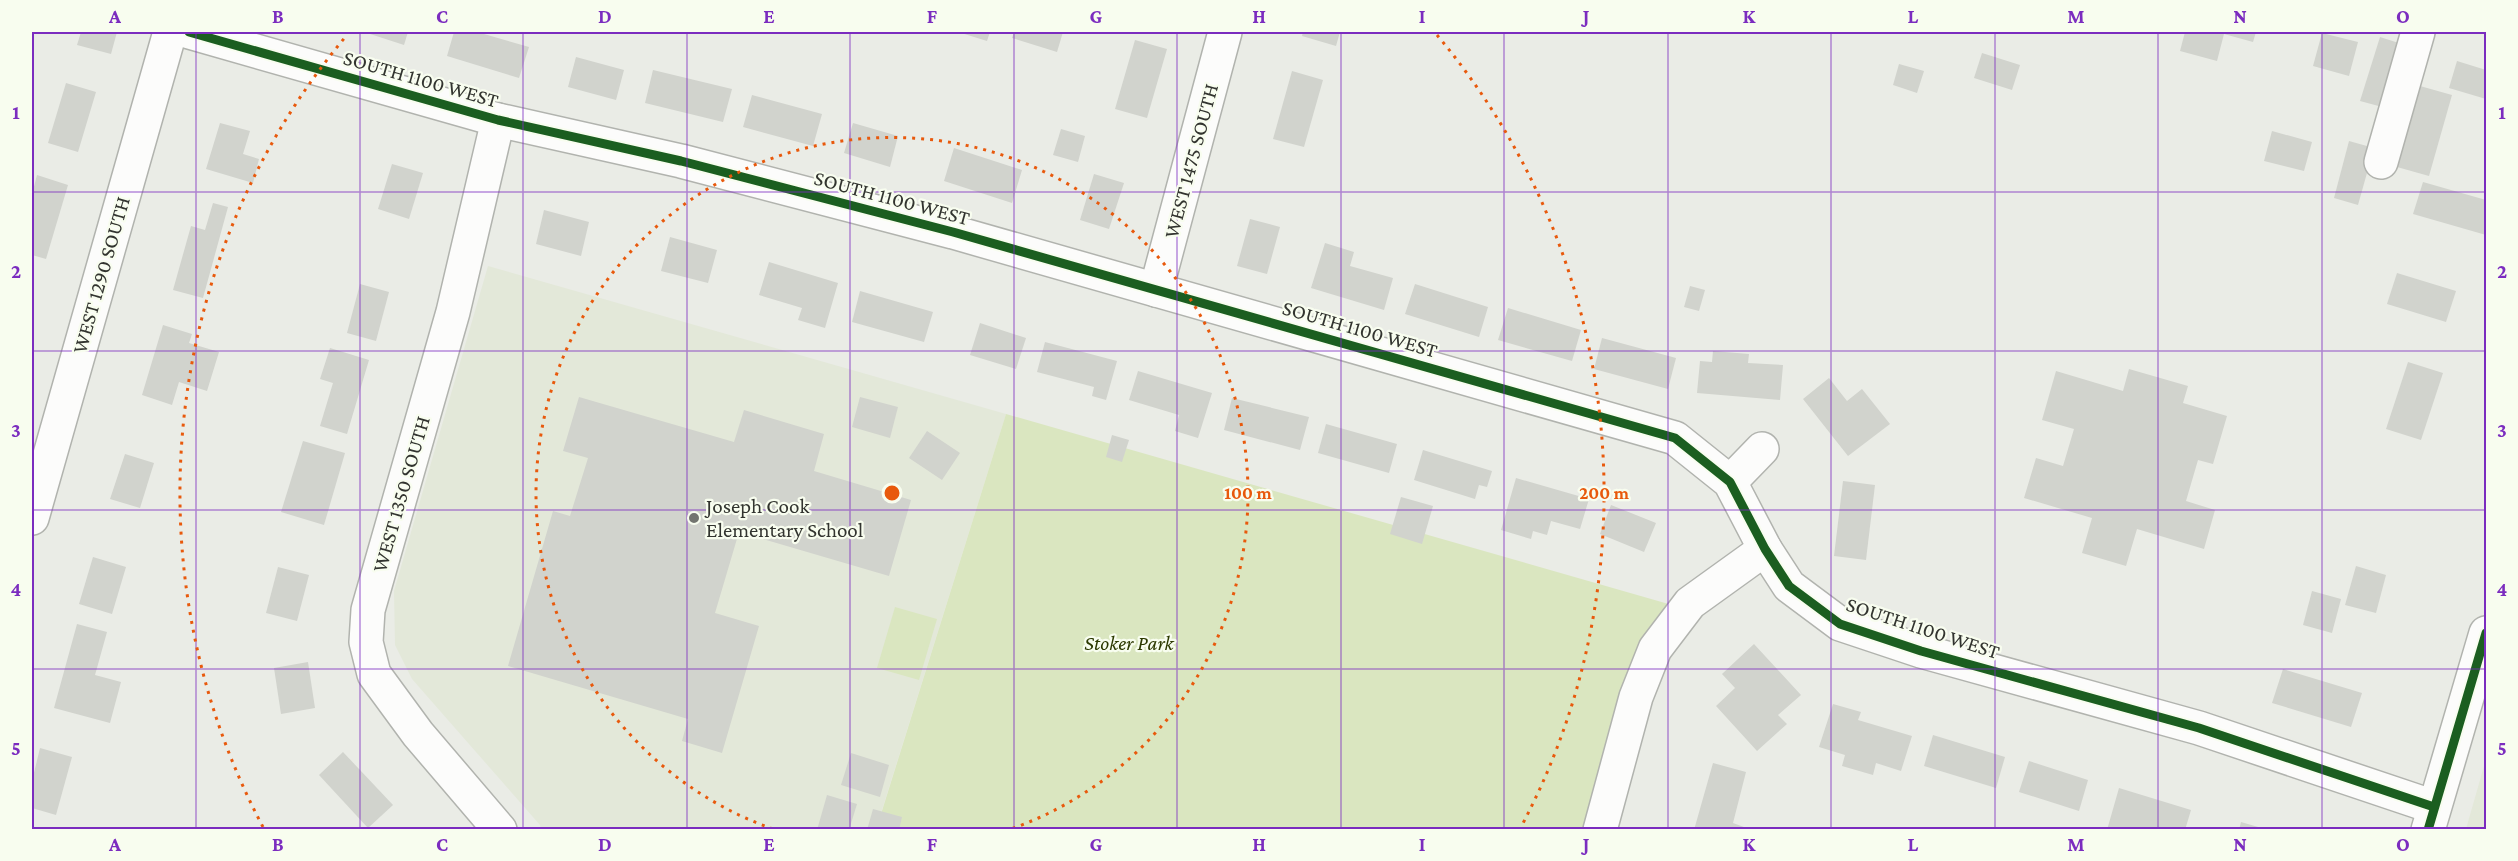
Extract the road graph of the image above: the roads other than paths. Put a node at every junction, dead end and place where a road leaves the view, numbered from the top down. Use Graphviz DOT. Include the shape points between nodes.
graph roads {
  1 [pos="170,32"];
  2 [pos="189,32"];
  3 [pos="1226,32"];
  4 [pos="2418,32"];
  5 [pos="498,120"];
  6 [pos="2380,162"];
  7 [pos="1156,290"];
  8 [pos="1762,449"];
  9 [pos="1730,482"];
  10 [pos="32,518"];
  11 [pos="1765,549"];
  12 [pos="2487,633"];
  13 [pos="2431,818"];
  14 [pos="500,830"];
  15 [pos="1600,830"];
  1 -- 10 [label="street, WEST 1290 SOUTH"];
  2 -- 5 [label="street, SOUTH 1100 WEST"];
  3 -- 7 [label="street, WEST 1475 SOUTH"];
  4 -- 6 [label="street"];
  5 -- 7 [label="street, SOUTH 1100 WEST" via="681,161"];
  5 -- 14 [label="street, WEST 1350 SOUTH" via="453,312 368,610 366,642 374,674 418,734"];
  7 -- 9 [label="street, SOUTH 1100 WEST" via="1675,438"];
  8 -- 9 [label="street"];
  9 -- 11 [label="street, SOUTH 1100 WEST"];
  11 -- 13 [label="street, SOUTH 1100 WEST" via="1789,586 1839,624 2199,728"];
  11 -- 15 [label="street" via="1690,603 1655,649 1636,697"];
  12 -- 13 [label="street"];
}
